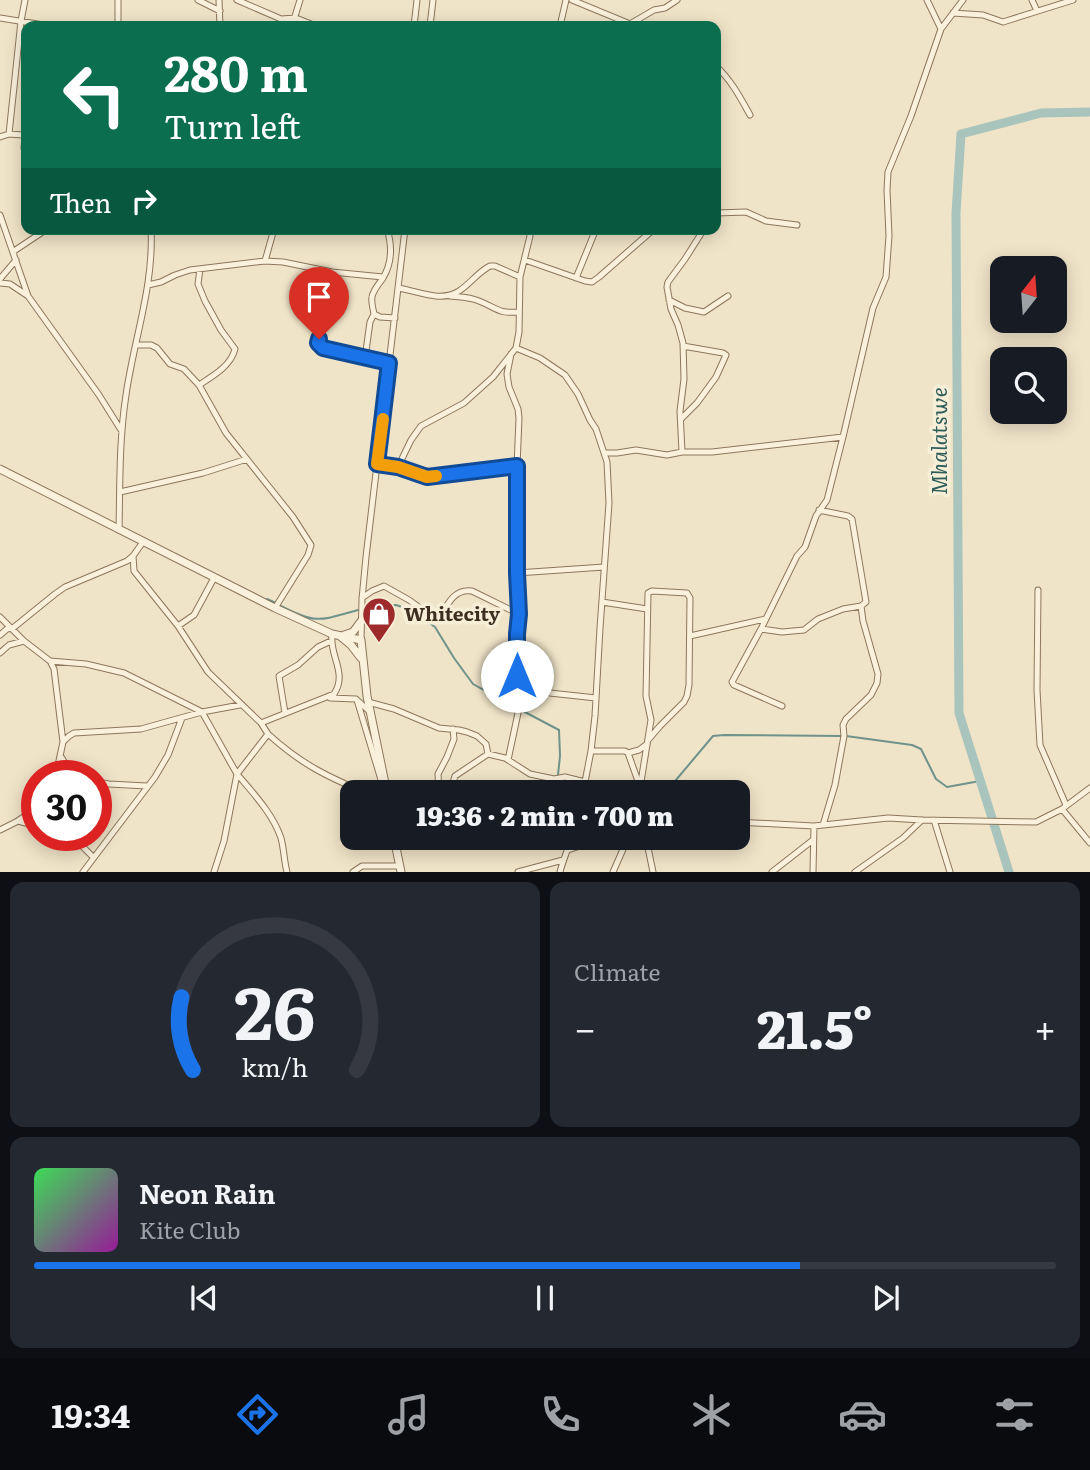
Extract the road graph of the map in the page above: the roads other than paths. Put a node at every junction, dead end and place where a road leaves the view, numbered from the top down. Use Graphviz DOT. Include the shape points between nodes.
graph roads {
  1 [pos="25,0"];
  2 [pos="118,0"];
  3 [pos="198,0"];
  4 [pos="219,0"];
  5 [pos="237,0"];
  6 [pos="300,0"];
  7 [pos="417,0"];
  8 [pos="440,0"];
  9 [pos="566,0"];
  10 [pos="572,0"];
  11 [pos="677,0"];
  12 [pos="927,0"];
  13 [pos="963,0"];
  14 [pos="1032,0"];
  15 [pos="1073,0"];
  16 [pos="433,1"];
  17 [pos="220,11"];
  18 [pos="1037,11"];
  19 [pos="953,13"];
  20 [pos="0,18"];
  21 [pos="296,18"];
  22 [pos="21,21"];
  23 [pos="118,21"];
  24 [pos="220,21"];
  25 [pos="294,21"];
  26 [pos="304,21"];
  27 [pos="415,21"];
  28 [pos="430,21"];
  29 [pos="562,21"];
  30 [pos="622,21"];
  31 [pos="638,21"];
  32 [pos="941,29"];
  33 [pos="721,71"];
  34 [pos="750,115"];
  35 [pos="9,134"];
  36 [pos="21,134"];
  37 [pos="0,137"];
  38 [pos="721,213"];
  39 [pos="0,215"];
  40 [pos="797,225"];
  41 [pos="38,235"];
  42 [pos="150,235"];
  43 [pos="272,235"];
  44 [pos="389,235"];
  45 [pos="404,235"];
  46 [pos="530,235"];
  47 [pos="594,235"];
  48 [pos="647,235"];
  49 [pos="700,235"];
  50 [pos="14,251"];
  51 [pos="16,260"];
  52 [pos="525,260"];
  53 [pos="265,261"];
  54 [pos="310,268"];
  55 [pos="200,269"];
  56 [pos="332,272"];
  57 [pos="383,277"];
  58 [pos="520,277"];
  59 [pos="576,278"];
  60 [pos="0,281"];
  61 [pos="148,285"];
  62 [pos="398,288"];
  63 [pos="28,296"];
  64 [pos="450,296"];
  65 [pos="728,296"];
  66 [pos="669,300"];
  67 [pos="322,309"];
  68 [pos="519,312"];
  69 [pos="374,314"];
  70 [pos="395,318"];
  71 [pos="136,345"];
  72 [pos="683,345"];
  73 [pos="516,348"];
  74 [pos="510,354"];
  75 [pos="365,358"];
  76 [pos="389,363"];
  77 [pos="199,384"];
  78 [pos="680,419"];
  79 [pos="121,430"];
  80 [pos="843,438"];
  81 [pos="682,452"];
  82 [pos="605,453"];
  83 [pos="247,458"];
  84 [pos="377,464"];
  85 [pos="517,466"];
  86 [pos="398,467"];
  87 [pos="0,469"];
  88 [pos="120,492"];
  89 [pos="819,510"];
  90 [pos="119,530"];
  91 [pos="143,542"];
  92 [pos="133,556"];
  93 [pos="119,565"];
  94 [pos="604,567"];
  95 [pos="133,569"];
  96 [pos="517,573"];
  97 [pos="214,578"];
  98 [pos="1038,590"];
  99 [pos="362,599"];
  100 [pos="602,602"];
  101 [pos="861,606"];
  102 [pos="275,608"];
  103 [pos="647,609"];
  104 [pos="519,614"];
  105 [pos="0,617"];
  106 [pos="765,619"];
  107 [pos="362,620"];
  108 [pos="178,626"];
  109 [pos="12,628"];
  110 [pos="761,629"];
  111 [pos="0,635"];
  112 [pos="690,636"];
  113 [pos="334,637"];
  114 [pos="24,640"];
  115 [pos="361,640"];
  116 [pos="0,653"];
  117 [pos="50,661"];
  118 [pos="363,663"];
  119 [pos="537,674"];
  120 [pos="326,698"];
  121 [pos="596,698"];
  122 [pos="357,700"];
  123 [pos="368,702"];
  124 [pos="240,705"];
  125 [pos="782,706"];
  126 [pos="202,712"];
  127 [pos="370,712"];
  128 [pos="285,713"];
  129 [pos="182,718"];
  130 [pos="261,723"];
  131 [pos="453,729"];
  132 [pos="268,734"];
  133 [pos="648,741"];
  134 [pos="63,742"];
  135 [pos="591,751"];
  136 [pos="628,753"];
  137 [pos="488,754"];
  138 [pos="61,757"];
  139 [pos="60,760"];
  140 [pos="62,760"];
  141 [pos="508,760"];
  142 [pos="237,774"];
  143 [pos="382,780"];
  144 [pos="383,780"];
  145 [pos="438,780"];
  146 [pos="454,780"];
  147 [pos="340,782"];
  148 [pos="112,784"];
  149 [pos="147,786"];
  150 [pos="1090,788"];
  151 [pos="1064,807"];
  152 [pos="21,819"];
  153 [pos="922,820"];
  154 [pos="934,820"];
  155 [pos="18,821"];
  156 [pos="21,822"];
  157 [pos="750,823"];
  158 [pos="822,825"];
  159 [pos="814,826"];
  160 [pos="0,830"];
  161 [pos="813,840"];
  162 [pos="1090,843"];
  163 [pos="396,850"];
  164 [pos="568,850"];
  165 [pos="623,850"];
  166 [pos="648,850"];
  167 [pos="86,851"];
  168 [pos="93,858"];
  169 [pos="563,860"];
  170 [pos="400,869"];
  171 [pos="83,872"];
  172 [pos="214,872"];
  173 [pos="287,872"];
  174 [pos="353,872"];
  175 [pos="519,872"];
  176 [pos="560,872"];
  177 [pos="613,872"];
  178 [pos="653,872"];
  179 [pos="772,872"];
  180 [pos="813,872"];
  181 [pos="855,872"];
  182 [pos="950,872"];
  1 -- 22 [label="street"];
  2 -- 23 [label="street"];
  3 -- 17 [label="street"];
  4 -- 17 [label="street"];
  5 -- 21 [label="street" via="281,19"];
  6 -- 21 [label="street"];
  7 -- 27 [label="street"];
  8 -- 16 [label="street"];
  9 -- 29 [label="street"];
  10 -- 30 [label="street"];
  11 -- 31 [label="street"];
  12 -- 32 [label="street"];
  13 -- 19 [label="street"];
  14 -- 18 [label="street"];
  15 -- 18 [label="street"];
  16 -- 28 [label="street"];
  17 -- 24 [label="street"];
  18 -- 19 [label="street" via="1003,22"];
  19 -- 32 [label="street"];
  20 -- 22 [label="street"];
  21 -- 25 [label="street"];
  21 -- 26 [label="street"];
  22 -- 35 [label="street"];
  32 -- 80 [label="street" via="888,172 886,277 873,309"];
  33 -- 34 [label="street"];
  35 -- 36 [label="street"];
  35 -- 37 [label="street"];
  38 -- 40 [label="street" via="746,212 766,221"];
  39 -- 50 [label="street"];
  41 -- 50 [label="street"];
  42 -- 61 [label="street"];
  43 -- 53 [label="street"];
  44 -- 57 [label="street" via="390,255"];
  45 -- 62 [label="street"];
  46 -- 52 [label="street"];
  47 -- 59 [label="street"];
  48 -- 59 [label="street" via="592,282"];
  49 -- 66 [label="street" via="668,282"];
  50 -- 51 [label="street"];
  51 -- 60 [label="street"];
  51 -- 63 [label="street"];
  52 -- 58 [label="street"];
  52 -- 59 [label="street"];
  53 -- 54 [label="street"];
  53 -- 55 [label="street"];
  54 -- 56 [label="street"];
  54 -- 67 [label="street"];
  55 -- 61 [label="street"];
  55 -- 77 [label="street" via="198,284 234,352 217,373"];
  56 -- 57 [label="street"];
  56 -- 67 [label="street"];
  57 -- 69 [label="street" via="372,296"];
  58 -- 64 [label="street" via="490,266"];
  58 -- 68 [label="street"];
  60 -- 63 [label="street"];
  61 -- 71 [label="street"];
  62 -- 64 [label="street"];
  62 -- 70 [label="street"];
  63 -- 79 [label="street"];
  64 -- 68 [label="street" via="470,298 500,312"];
  65 -- 66 [label="street" via="704,312"];
  66 -- 72 [label="street"];
  67 -- 75 [label="street" via="320,346"];
  68 -- 73 [label="street"];
  69 -- 70 [label="street"];
  69 -- 75 [label="street"];
  70 -- 76 [label="street"];
  71 -- 77 [label="street" via="157,348 170,364 184,369"];
  71 -- 79 [label="street"];
  72 -- 78 [label="street"];
  72 -- 78 [label="street" via="726,355 716,377"];
  73 -- 74 [label="street"];
  73 -- 82 [label="street" via="565,375"];
  74 -- 85 [label="street" via="507,374 519,418"];
  74 -- 86 [label="street" via="464,403 421,426"];
  75 -- 76 [label="street"];
  76 -- 84 [label="street"];
  77 -- 83 [label="street" via="226,433"];
  78 -- 81 [label="street"];
  79 -- 88 [label="street"];
  80 -- 81 [label="street"];
  80 -- 89 [label="street" via="827,500"];
  81 -- 82 [label="street"];
  82 -- 94 [label="street" via="609,503"];
  83 -- 88 [label="street"];
  83 -- 102 [label="street" via="311,545"];
  84 -- 86 [label="street"];
  84 -- 99 [label="street"];
  85 -- 86 [label="street" via="427,477"];
  85 -- 96 [label="street"];
  87 -- 90 [label="street"];
  88 -- 90 [label="street"];
  89 -- 101 [label="street" via="852,519 866,602"];
  89 -- 106 [label="street" via="805,547"];
  90 -- 91 [label="street"];
  91 -- 92 [label="street"];
  91 -- 97 [label="street"];
  92 -- 93 [label="street"];
  92 -- 95 [label="street"];
  93 -- 95 [label="street"];
  93 -- 109 [label="street" via="65,587"];
  94 -- 96 [label="street"];
  94 -- 100 [label="street"];
  95 -- 108 [label="street"];
  96 -- 104 [label="street"];
  97 -- 102 [label="street"];
  97 -- 108 [label="street" via="194,615"];
  98 -- 151 [label="street" via="1039,737"];
  99 -- 104 [label="street" via="384,586 437,620 454,596 466,590"];
  99 -- 107 [label="street"];
  100 -- 103 [label="street"];
  100 -- 121 [label="street"];
  101 -- 110 [label="street" via="818,619 804,630"];
  101 -- 158 [label="street" via="877,682 843,725 835,785"];
  102 -- 113 [label="street"];
  103 -- 112 [label="street" via="650,591 687,593"];
  103 -- 133 [label="street"];
  104 -- 141 [label="street" via="518,713"];
  105 -- 109 [label="street"];
  106 -- 110 [label="street"];
  106 -- 112 [label="street"];
  107 -- 113 [label="street" via="353,632"];
  107 -- 115 [label="street"];
  108 -- 124 [label="street" via="208,672"];
  109 -- 111 [label="street"];
  109 -- 114 [label="street"];
  110 -- 125 [label="street" via="732,684"];
  112 -- 133 [label="street" via="687,696"];
  113 -- 115 [label="street"];
  113 -- 118 [label="street" via="359,654"];
  113 -- 120 [label="street" via="340,679 334,694"];
  113 -- 128 [label="street" via="279,676"];
  114 -- 116 [label="street"];
  114 -- 117 [label="street"];
  115 -- 118 [label="street"];
  117 -- 126 [label="street" via="124,673"];
  117 -- 134 [label="street" via="56,676"];
  118 -- 123 [label="street"];
  119 -- 121 [label="street" via="550,693"];
  120 -- 122 [label="street"];
  120 -- 128 [label="street"];
  121 -- 135 [label="street"];
  122 -- 127 [label="street"];
  122 -- 143 [label="street"];
  123 -- 127 [label="street"];
  123 -- 131 [label="street"];
  124 -- 126 [label="street"];
  124 -- 130 [label="street"];
  126 -- 129 [label="street"];
  126 -- 142 [label="street"];
  127 -- 144 [label="street"];
  128 -- 130 [label="street"];
  129 -- 134 [label="street" via="141,729 74,733"];
  129 -- 149 [label="street" via="168,755"];
  130 -- 132 [label="street"];
  131 -- 137 [label="street" via="483,740"];
  131 -- 145 [label="street" via="454,739"];
  132 -- 142 [label="street"];
  132 -- 147 [label="street" via="302,762"];
  133 -- 136 [label="street"];
  133 -- 136 [label="street" via="640,788"];
  134 -- 138 [label="street"];
  135 -- 136 [label="street"];
  135 -- 141 [label="street" via="585,782 530,774"];
  137 -- 141 [label="street"];
  137 -- 146 [label="street"];
  138 -- 139 [label="street"];
  138 -- 140 [label="street"];
  142 -- 172 [label="street"];
  142 -- 173 [label="street" via="272,819"];
  148 -- 149 [label="street"];
  149 -- 168 [label="street"];
  150 -- 151 [label="street"];
  151 -- 154 [label="street" via="1036,821"];
  151 -- 162 [label="street"];
  152 -- 155 [label="street"];
  153 -- 154 [label="street"];
  153 -- 158 [label="street" via="871,818"];
  153 -- 181 [label="street"];
  154 -- 182 [label="street"];
  155 -- 156 [label="street"];
  155 -- 160 [label="street"];
  157 -- 159 [label="street"];
  158 -- 159 [label="street"];
  159 -- 161 [label="street"];
  161 -- 179 [label="street"];
  161 -- 180 [label="street"];
  163 -- 170 [label="street"];
  164 -- 169 [label="street"];
  165 -- 177 [label="street"];
  166 -- 178 [label="street"];
  167 -- 168 [label="street"];
  168 -- 171 [label="street"];
  169 -- 175 [label="street"];
  169 -- 176 [label="street"];
  170 -- 174 [label="street" via="362,866"];
}
